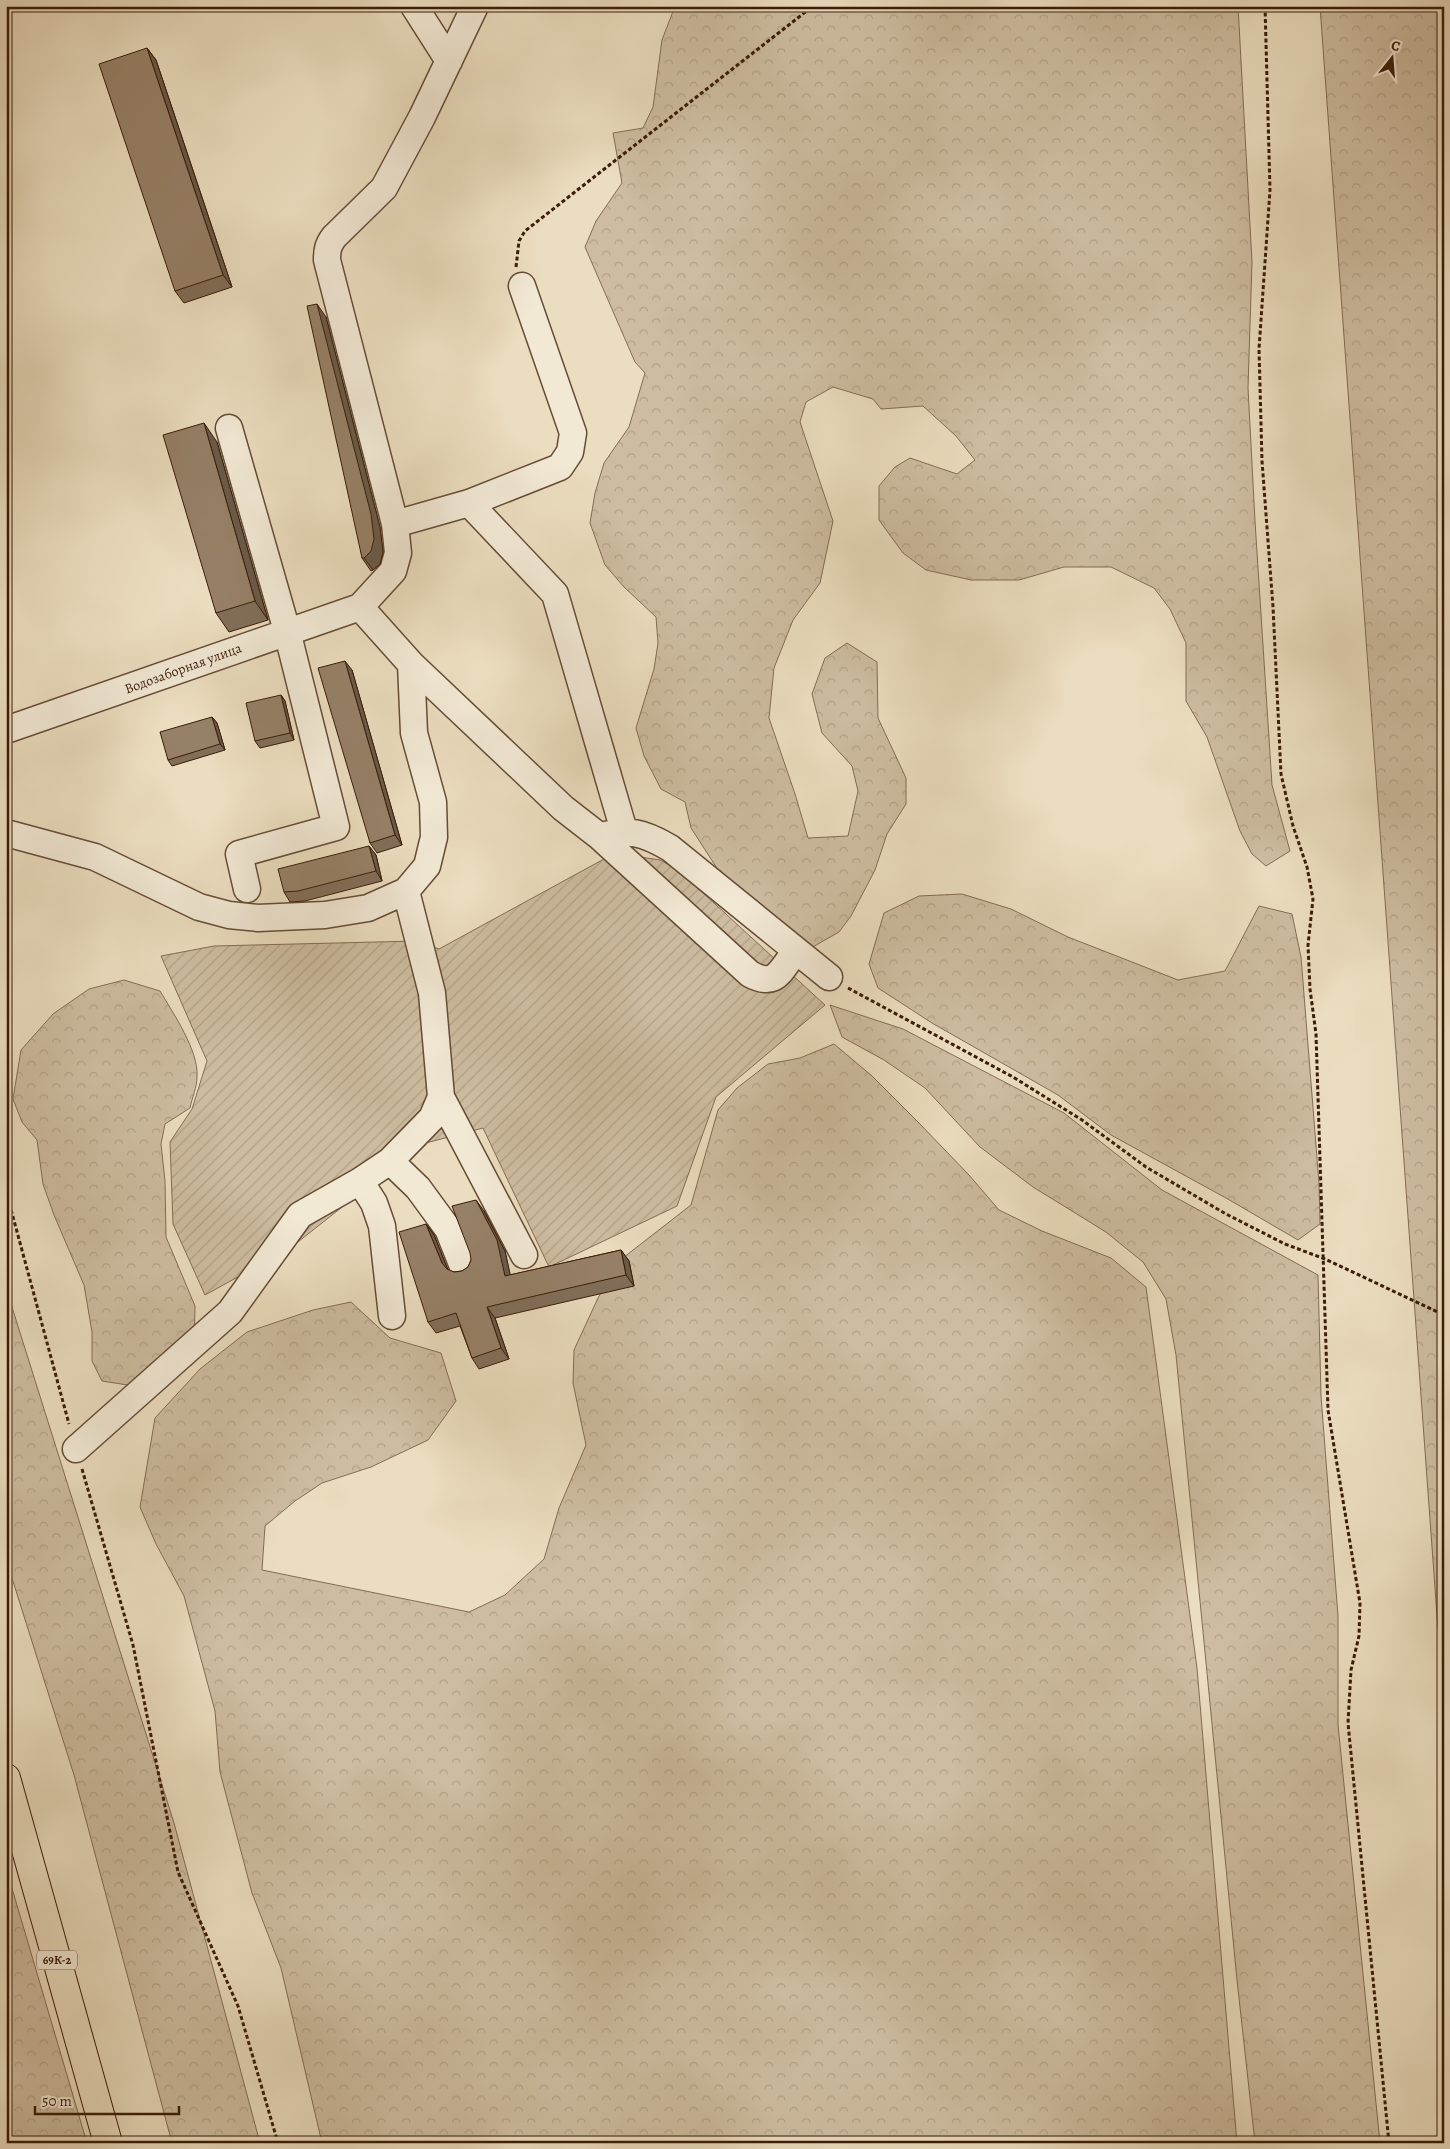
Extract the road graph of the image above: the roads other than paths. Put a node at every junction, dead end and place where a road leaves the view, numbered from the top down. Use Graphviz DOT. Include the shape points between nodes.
graph roads {
  1 [pos="414,6"];
  2 [pos="475,6"];
  3 [pos="449,61"];
  4 [pos="522,286"];
  5 [pos="229,428"];
  6 [pos="469,503"];
  7 [pos="395,524"];
  8 [pos="360,607"];
  9 [pos="287,631"];
  10 [pos="411,664"];
  11 [pos="6,730"];
  12 [pos="624,831"];
  13 [pos="6,833"];
  14 [pos="598,836"];
  15 [pos="247,889"];
  16 [pos="406,891"];
  17 [pos="795,952"];
  18 [pos="829,977"];
  19 [pos="441,1097"];
  20 [pos="390,1161"];
  21 [pos="360,1181"];
  22 [pos="524,1255"];
  23 [pos="464,1270"];
  24 [pos="392,1316"];
  25 [pos="76,1449"];
  26 [pos="6,1778"];
  27 [pos="108,2143"];
  1 -- 3 [label="street"];
  2 -- 3 [label="street"];
  3 -- 7 [label="street" via="384,188 334,237 327,252"];
  4 -- 6 [label="street" via="573,433 570,452 560,467"];
  5 -- 9 [label="street"];
  6 -- 7 [label="street"];
  6 -- 12 [label="street" via="555,594"];
  7 -- 8 [label="street" via="398,553 393,571"];
  8 -- 9 [label="street, Водозаборная улица"];
  8 -- 10 [label="street"];
  9 -- 11 [label="street, Водозаборная улица"];
  9 -- 15 [label="street" via="336,827 240,854"];
  10 -- 14 [label="street" via="563,808"];
  10 -- 16 [label="street" via="414,733 433,802 434,837 427,866"];
  12 -- 14 [label="street"];
  12 -- 17 [label="street" via="648,836 670,848"];
  13 -- 16 [label="street" via="95,857 199,908 229,915 258,918 325,914 368,908"];
  14 -- 17 [label="street" via="750,974 770,980"];
  16 -- 19 [label="street" via="432,993"];
  17 -- 18 [label="street"];
  19 -- 20 [label="street" via="432,1118"];
  19 -- 22 [label="street"];
  20 -- 21 [label="street"];
  20 -- 23 [label="street" via="418,1188 448,1230"];
  21 -- 24 [label="street" via="382,1226"];
  21 -- 25 [label="street" via="300,1215 230,1312"];
  26 -- 27 [label="main road, 69К-2"];
}
